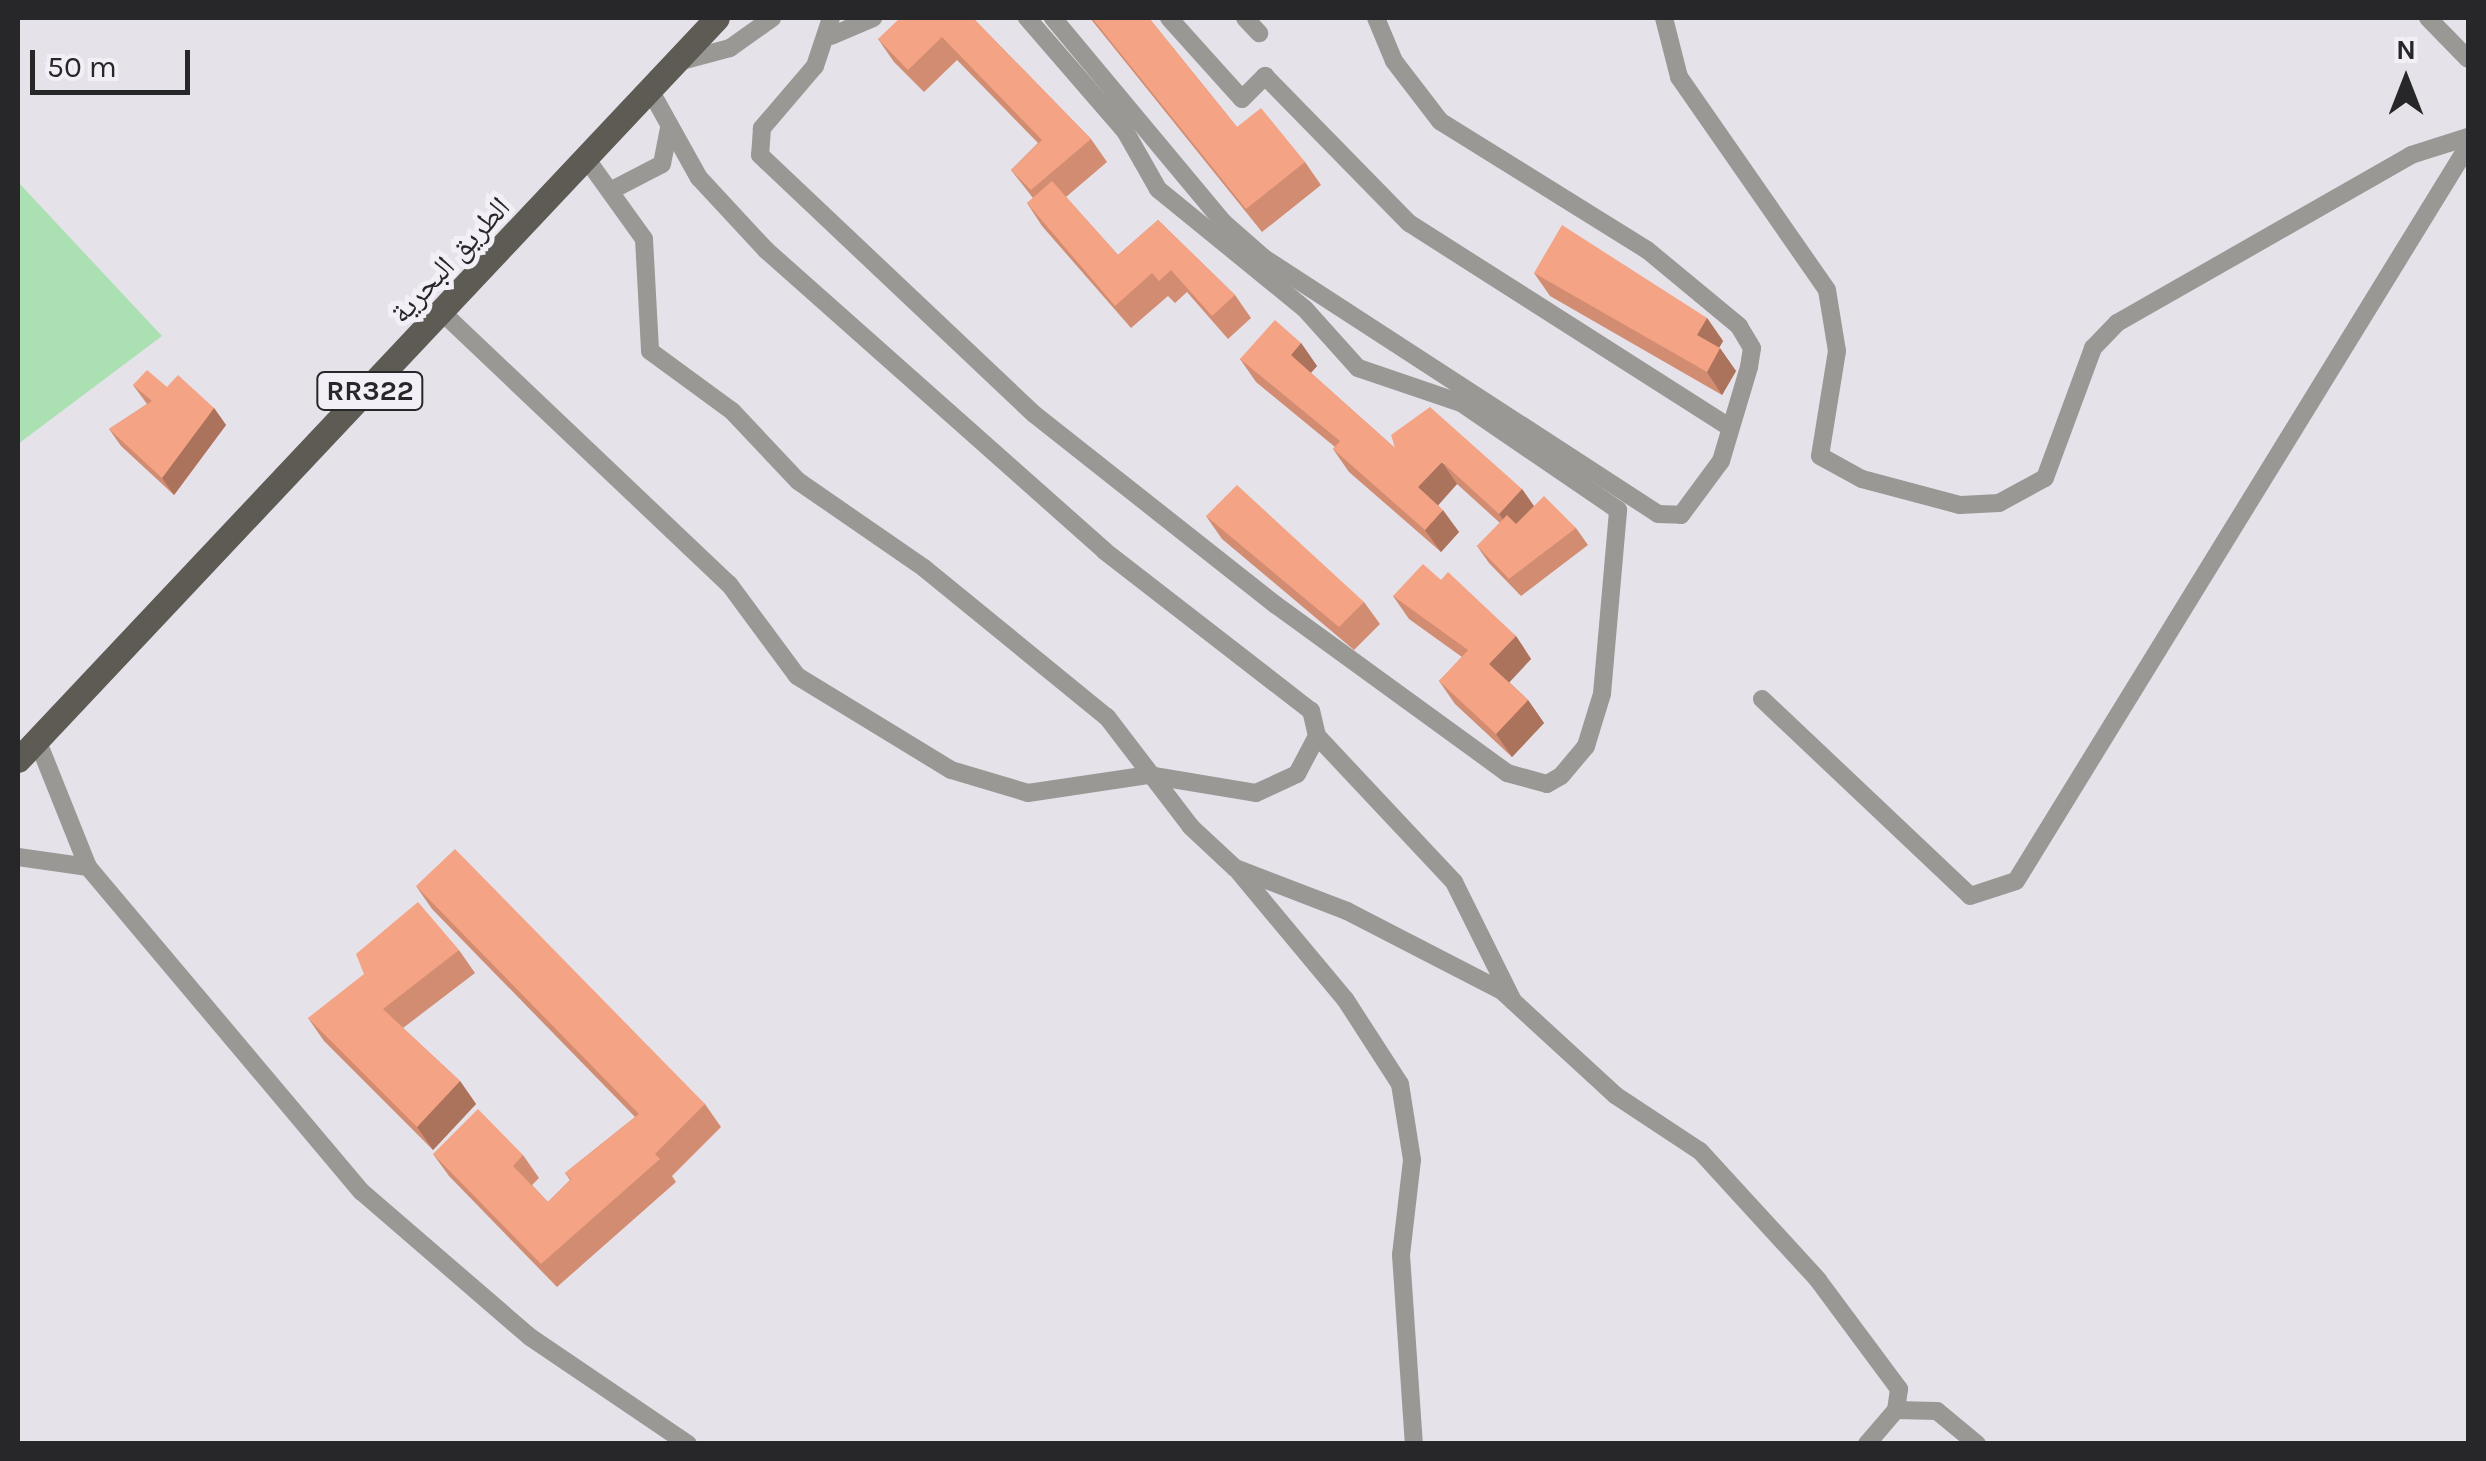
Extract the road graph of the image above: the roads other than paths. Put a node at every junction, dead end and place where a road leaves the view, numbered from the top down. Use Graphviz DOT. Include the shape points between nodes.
graph roads {
  1 [pos="716,18"];
  2 [pos="772,18"];
  3 [pos="874,18"];
  4 [pos="1027,18"];
  5 [pos="1053,18"];
  6 [pos="1169,18"];
  7 [pos="1245,18"];
  8 [pos="1376,18"];
  9 [pos="1664,18"];
  10 [pos="2428,18"];
  11 [pos="831,27"];
  12 [pos="1259,34"];
  13 [pos="2468,59"];
  14 [pos="674,63"];
  15 [pos="650,90"];
  16 [pos="669,128"];
  17 [pos="2468,136"];
  18 [pos="2468,146"];
  19 [pos="588,161"];
  20 [pos="612,190"];
  21 [pos="444,314"];
  22 [pos="1728,426"];
  23 [pos="1762,699"];
  24 [pos="1317,736"];
  25 [pos="23,756"];
  26 [pos="1148,776"];
  27 [pos="18,857"];
  28 [pos="88,867"];
  29 [pos="1235,868"];
  30 [pos="1514,1002"];
  31 [pos="1896,1410"];
  32 [pos="688,1444"];
  33 [pos="1414,1444"];
  34 [pos="1868,1444"];
  35 [pos="1978,1444"];
  1 -- 14 [label="main road, الطريق البحرية / RR322"];
  2 -- 14 [label="street" via="730,48"];
  3 -- 11 [label="street"];
  4 -- 11 [label="street" via="1125,131 1158,188 1305,308 1358,368 1460,402 1618,510 1602,694 1586,746 1561,776 1527,783 1507,773 1276,605 1034,414 964,338 760,155 762,128"];
  5 -- 22 [label="street" via="1223,222 1264,258 1658,514 1681,515 1707,488"];
  6 -- 22 [label="street" via="1242,99 1265,76 1409,223"];
  7 -- 12 [label="street"];
  8 -- 22 [label="street" via="1394,61 1440,121 1648,250 1739,326 1752,348"];
  9 -- 17 [label="street" via="1678,77 1827,290 1837,351 1820,456 1862,478 1960,505 2000,503 2045,478 2093,348 2117,323 2411,155"];
  10 -- 13 [label="street"];
  14 -- 15 [label="main road, الطريق البحرية / RR322"];
  15 -- 16 [label="street"];
  15 -- 19 [label="main road, الطريق البحرية / RR322"];
  16 -- 20 [label="street" via="662,164"];
  16 -- 24 [label="street" via="713,196 766,250 1093,540 1311,711"];
  18 -- 23 [label="street" via="2016,881 1970,896"];
  19 -- 20 [label="street"];
  19 -- 21 [label="main road, الطريق البحرية / RR322"];
  20 -- 26 [label="street" via="648,254 650,351 732,412 798,482 1086,698"];
  21 -- 25 [label="main road, الطريق البحرية / RR322"];
  21 -- 26 [label="street" via="729,584 806,682 951,770 1000,790 1057,793"];
  24 -- 26 [label="street" via="1297,774 1268,791"];
  24 -- 30 [label="street" via="1454,882"];
  25 -- 28 [label="street"];
  26 -- 29 [label="street"];
  27 -- 28 [label="street"];
  28 -- 32 [label="street" via="362,1192 530,1337"];
  29 -- 30 [label="street" via="1423,946"];
  29 -- 33 [label="street" via="1346,999 1400,1084 1412,1160 1401,1254"];
  30 -- 31 [label="street" via="1615,1094 1723,1173 1887,1371 1899,1389"];
  31 -- 34 [label="street"];
  31 -- 35 [label="street" via="1937,1411"];
}
